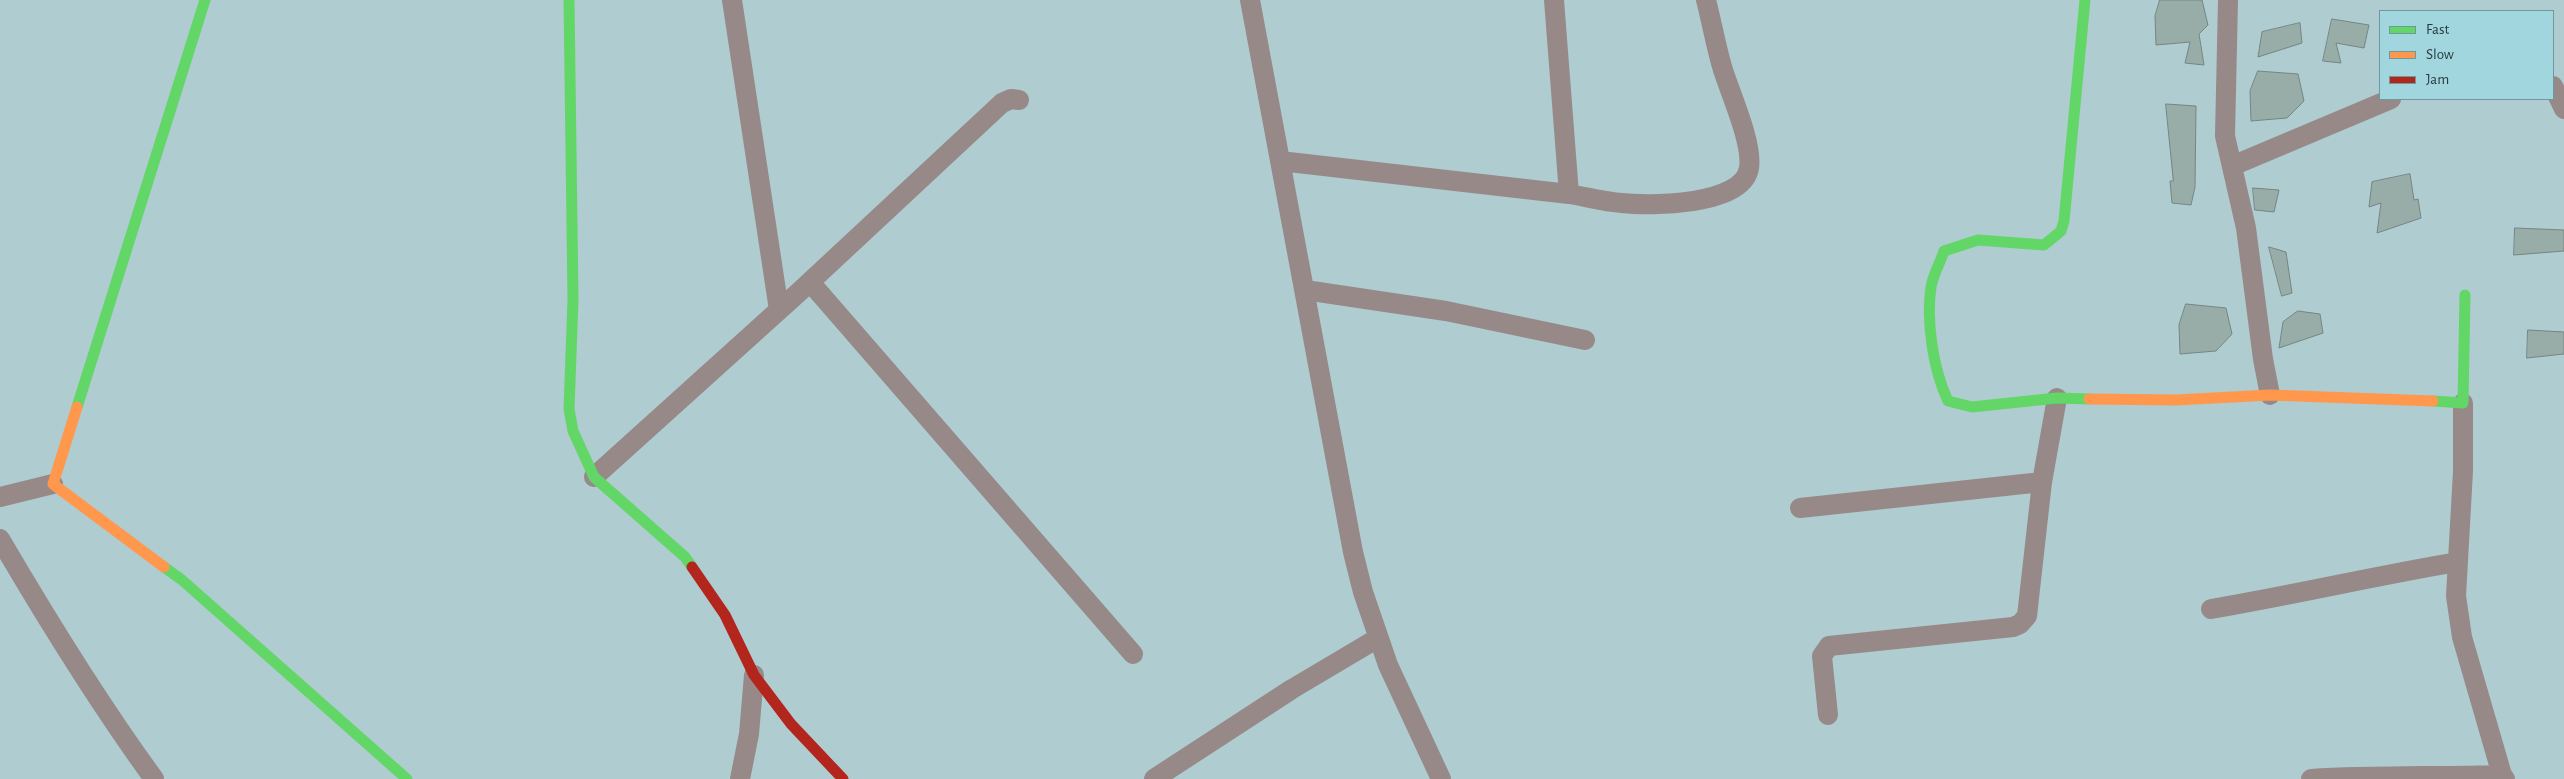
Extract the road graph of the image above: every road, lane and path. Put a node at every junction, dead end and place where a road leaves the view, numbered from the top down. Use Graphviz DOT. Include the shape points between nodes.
graph roads {
  1 [pos="204,0"];
  2 [pos="568,0"];
  3 [pos="732,0"];
  4 [pos="1250,0"];
  5 [pos="1554,0"];
  6 [pos="1706,0"];
  7 [pos="2085,0"];
  8 [pos="2228,0"];
  9 [pos="2554,88"];
  10 [pos="1019,100"];
  11 [pos="2389,100"];
  12 [pos="2564,108"];
  13 [pos="1280,161"];
  14 [pos="2232,166"];
  15 [pos="1569,194"];
  16 [pos="810,282"];
  17 [pos="1305,290"];
  18 [pos="2465,295"];
  19 [pos="779,310"];
  20 [pos="1585,340"];
  21 [pos="2270,395"];
  22 [pos="2057,398"];
  23 [pos="2463,403"];
  24 [pos="594,477"];
  25 [pos="2042,482"];
  26 [pos="53,484"];
  27 [pos="0,497"];
  28 [pos="1800,508"];
  29 [pos="0,539"];
  30 [pos="2458,562"];
  31 [pos="2210,610"];
  32 [pos="1378,638"];
  33 [pos="1133,654"];
  34 [pos="754,675"];
  35 [pos="1828,715"];
  36 [pos="2504,777"];
  37 [pos="154,779"];
  38 [pos="407,779"];
  39 [pos="740,779"];
  40 [pos="843,779"];
  41 [pos="1154,779"];
  42 [pos="1441,779"];
  43 [pos="2311,779"];
  1 -- 26 [label="street"];
  2 -- 24 [label="street" via="573,300 569,409 573,431"];
  3 -- 19 [label="street"];
  4 -- 13 [label="street"];
  5 -- 15 [label="street"];
  6 -- 15 [label="street" via="1723,69 1746,140 1749,168 1746,176 1729,192 1666,204 1621,203"];
  7 -- 22 [label="street" via="2061,231 2044,245 1978,240 1944,251 1931,288 1939,382 1948,401 1972,407"];
  8 -- 14 [label="street" via="2225,136"];
  9 -- 12 [label="street"];
  10 -- 16 [label="street" via="1011,99 1002,104"];
  11 -- 14 [label="street"];
  13 -- 15 [label="street"];
  13 -- 17 [label="street"];
  14 -- 21 [label="street" via="2246,228"];
  16 -- 19 [label="street"];
  16 -- 33 [label="street"];
  17 -- 20 [label="street" via="1446,310"];
  17 -- 32 [label="street" via="1353,552"];
  18 -- 23 [label="street"];
  19 -- 24 [label="street"];
  21 -- 22 [label="street" via="2176,400"];
  21 -- 23 [label="street"];
  22 -- 25 [label="street"];
  23 -- 30 [label="street"];
  24 -- 34 [label="street" via="685,557 725,616"];
  25 -- 28 [label="street"];
  25 -- 35 [label="street" via="2027,616 2020,624 1829,646 1822,656"];
  26 -- 27 [label="street"];
  26 -- 38 [label="street" via="182,580"];
  29 -- 37 [label="street" via="48,620"];
  30 -- 31 [label="street" via="2372,576 2307,593"];
  30 -- 36 [label="street" via="2456,596 2462,637"];
  32 -- 41 [label="street" via="1292,689"];
  32 -- 42 [label="street"];
  34 -- 39 [label="street" via="749,734"];
  34 -- 40 [label="street" via="791,724"];
  36 -- 43 [label="street"];
}
